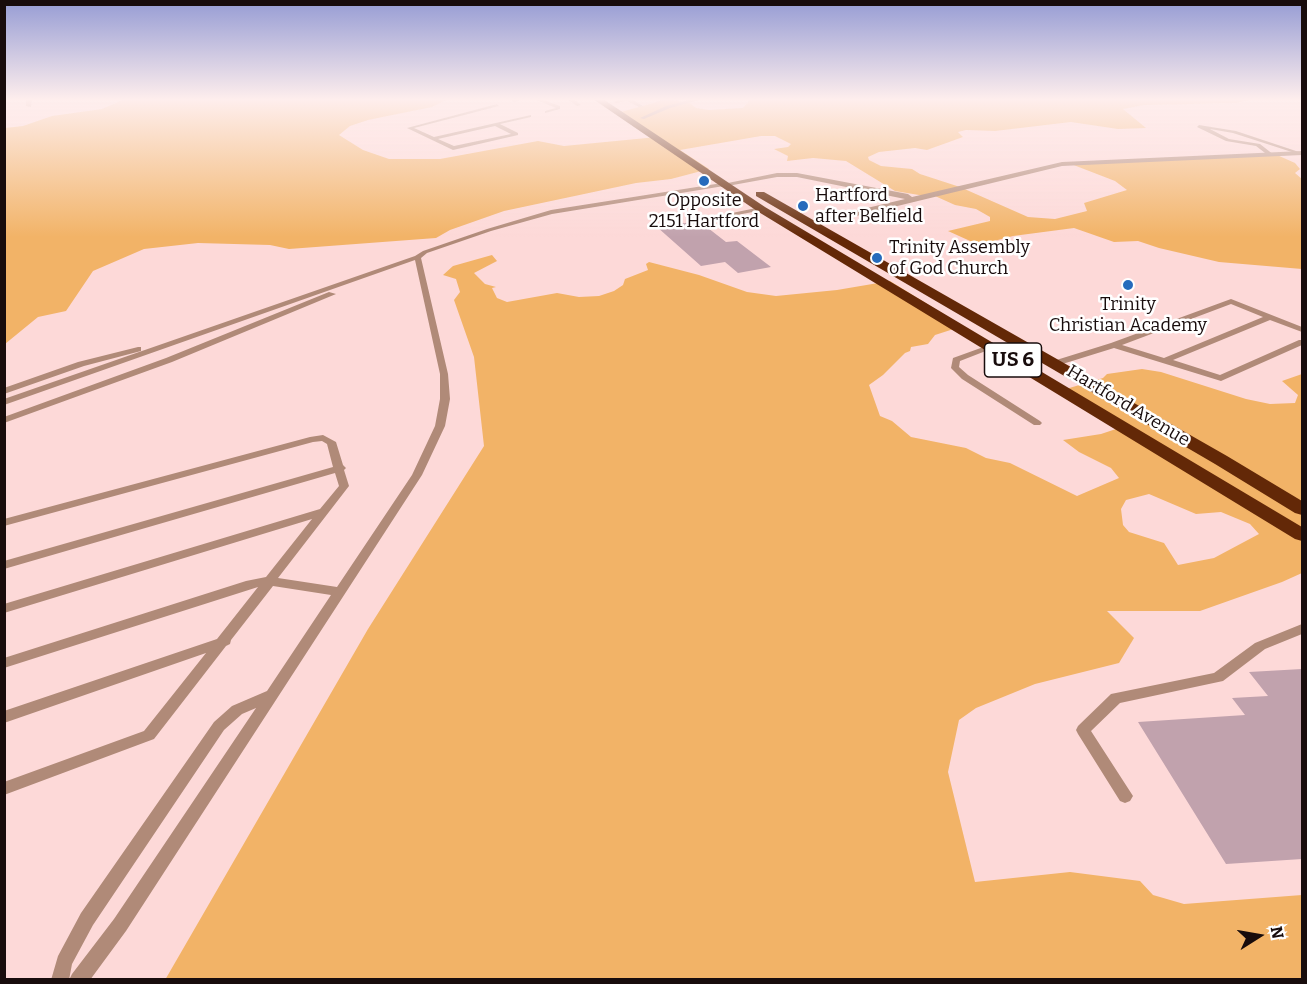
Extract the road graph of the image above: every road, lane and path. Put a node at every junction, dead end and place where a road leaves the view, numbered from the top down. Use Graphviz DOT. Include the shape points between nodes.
graph roads {
  1 [pos="445,145"];
  2 [pos="467,145"];
  3 [pos="664,145"];
  4 [pos="683,145"];
  5 [pos="1258,145"];
  6 [pos="1275,145"];
  7 [pos="1301,153"];
  8 [pos="1271,155"];
  9 [pos="740,182"];
  10 [pos="722,185"];
  11 [pos="925,196"];
  12 [pos="761,209"];
  13 [pos="711,218"];
  14 [pos="811,224"];
  15 [pos="417,257"];
  16 [pos="365,276"];
  17 [pos="1270,317"];
  18 [pos="1302,330"];
  19 [pos="191,337"];
  20 [pos="1302,342"];
  21 [pos="1114,345"];
  22 [pos="992,347"];
  23 [pos="1164,361"];
  24 [pos="1053,364"];
  25 [pos="4,391"];
  26 [pos="4,402"];
  27 [pos="4,420"];
  28 [pos="1037,423"];
  29 [pos="341,468"];
  30 [pos="1302,509"];
  31 [pos="323,512"];
  32 [pos="4,523"];
  33 [pos="1302,535"];
  34 [pos="4,565"];
  35 [pos="269,581"];
  36 [pos="341,592"];
  37 [pos="4,609"];
  38 [pos="1302,629"];
  39 [pos="225,641"];
  40 [pos="4,663"];
  41 [pos="273,693"];
  42 [pos="4,717"];
  43 [pos="4,789"];
  44 [pos="1125,796"];
  45 [pos="60,980"];
  46 [pos="78,980"];
  1 -- 2 [label="lane" via="453,148"];
  3 -- 10 [label="highway, Hartford Avenue / US 6"];
  4 -- 9 [label="highway, Hartford Avenue / US 6"];
  5 -- 8 [label="lane"];
  6 -- 7 [label="lane"];
  7 -- 8 [label="street"];
  8 -- 11 [label="street" via="1062,164"];
  9 -- 10 [label="street"];
  9 -- 11 [label="street" via="797,175 894,195"];
  9 -- 14 [label="highway, Hartford Avenue / US 6"];
  10 -- 12 [label="highway, Hartford Avenue / US 6"];
  10 -- 15 [label="lane" via="551,212 479,233"];
  11 -- 14 [label="street"];
  12 -- 13 [label="lane"];
  12 -- 22 [label="highway, Hartford Avenue / US 6"];
  14 -- 24 [label="highway, Hartford Avenue / US 6"];
  15 -- 16 [label="lane"];
  15 -- 36 [label="lane" via="444,374 442,420 422,466"];
  16 -- 19 [label="lane"];
  16 -- 27 [label="lane" via="276,318"];
  17 -- 18 [label="lane"];
  17 -- 21 [label="lane" via="1231,301"];
  17 -- 23 [label="lane"];
  19 -- 25 [label="lane" via="116,354"];
  19 -- 26 [label="lane"];
  20 -- 23 [label="lane" via="1221,378"];
  21 -- 23 [label="lane"];
  21 -- 24 [label="lane"];
  22 -- 28 [label="lane" via="956,360 955,368"];
  22 -- 33 [label="highway, Hartford Avenue / US 6"];
  24 -- 30 [label="highway, Hartford Avenue / US 6"];
  29 -- 31 [label="lane" via="344,486"];
  29 -- 32 [label="lane" via="331,442 313,439"];
  29 -- 34 [label="lane"];
  31 -- 35 [label="lane"];
  31 -- 37 [label="lane"];
  35 -- 36 [label="lane"];
  35 -- 39 [label="lane"];
  35 -- 40 [label="lane"];
  36 -- 41 [label="lane"];
  38 -- 44 [label="lane" via="1260,646 1218,677 1116,698 1083,730"];
  39 -- 42 [label="lane"];
  39 -- 43 [label="lane" via="149,735"];
  41 -- 45 [label="lane" via="237,710 219,726 87,919 64,962"];
  41 -- 46 [label="lane" via="120,925"];
}
